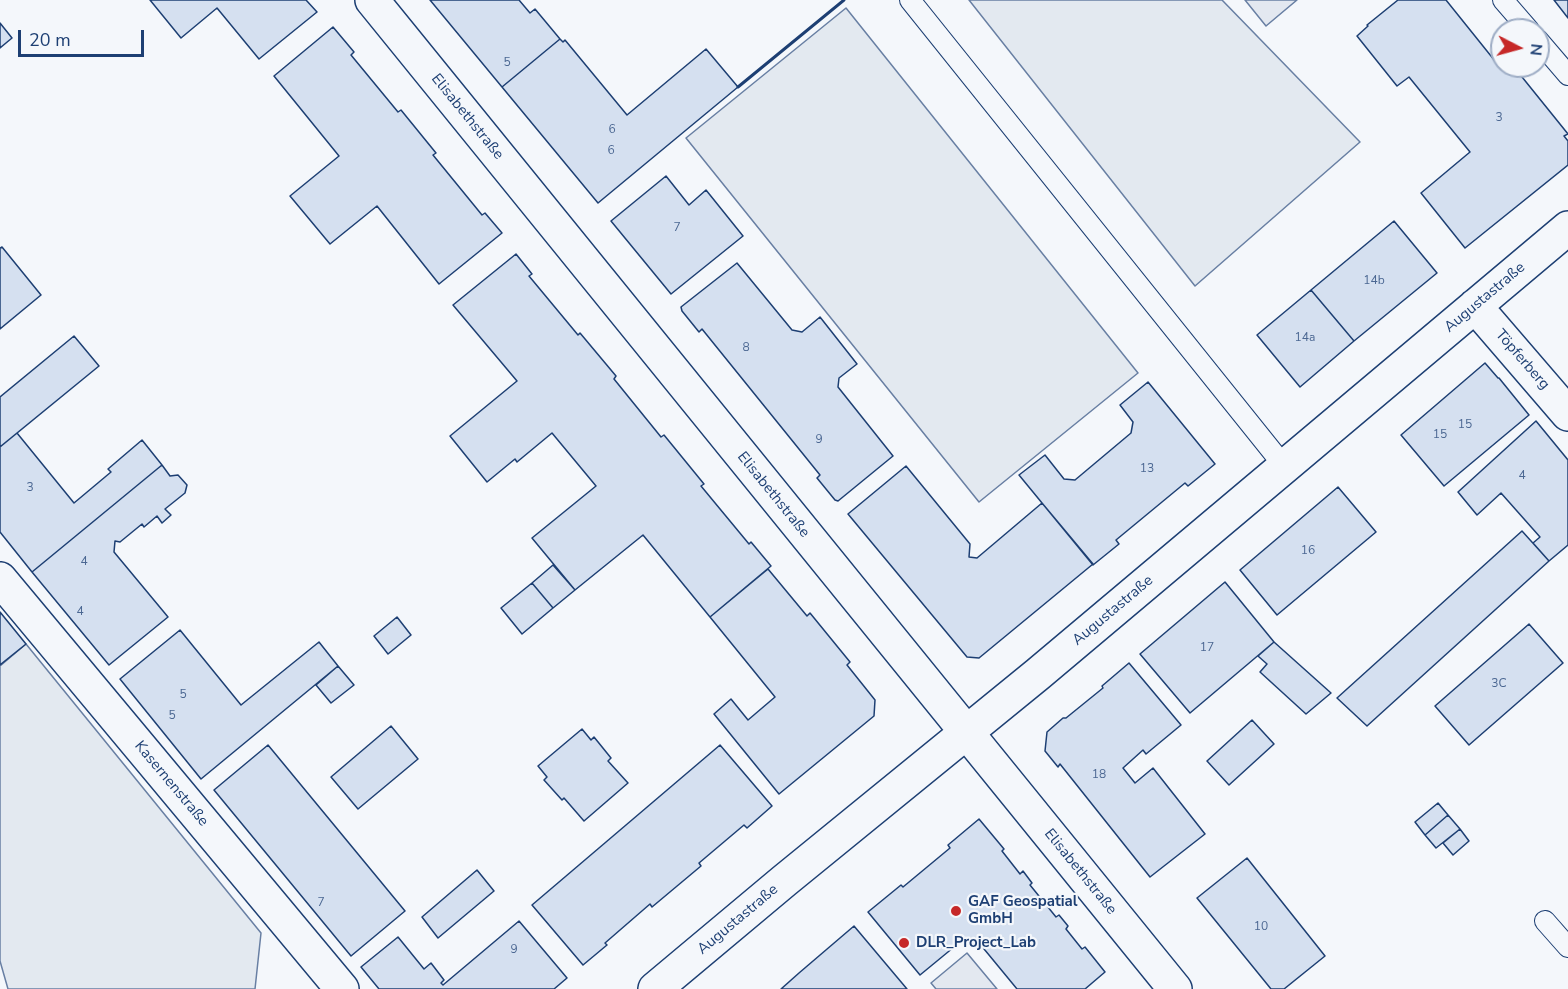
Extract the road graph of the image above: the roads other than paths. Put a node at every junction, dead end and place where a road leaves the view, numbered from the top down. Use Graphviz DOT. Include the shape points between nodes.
graph roads {
  1 [pos="372,0"];
  2 [pos="910,0"];
  3 [pos="1503,0"];
  4 [pos="1519,18"];
  5 [pos="1550,54"];
  6 [pos="1568,75"];
  7 [pos="1568,228"];
  8 [pos="1475,306"];
  9 [pos="1568,414"];
  10 [pos="1284,466"];
  11 [pos="0,579"];
  12 [pos="966,733"];
  13 [pos="1545,921"];
  14 [pos="1568,947"];
  15 [pos="342,989"];
  16 [pos="655,989"];
  17 [pos="1175,989"];
  1 -- 12 [label="street, Elisabethstraße"];
  2 -- 10 [label="lane"];
  3 -- 4 [label="lane"];
  5 -- 6 [label="lane"];
  7 -- 8 [label="street, Augustastraße"];
  8 -- 9 [label="street, Töpferberg"];
  8 -- 10 [label="street, Augustastraße"];
  10 -- 12 [label="street, Augustastraße"];
  11 -- 15 [label="street, Kasernenstraße"];
  12 -- 16 [label="street, Augustastraße"];
  12 -- 17 [label="street, Elisabethstraße"];
  13 -- 14 [label="lane"];
}
